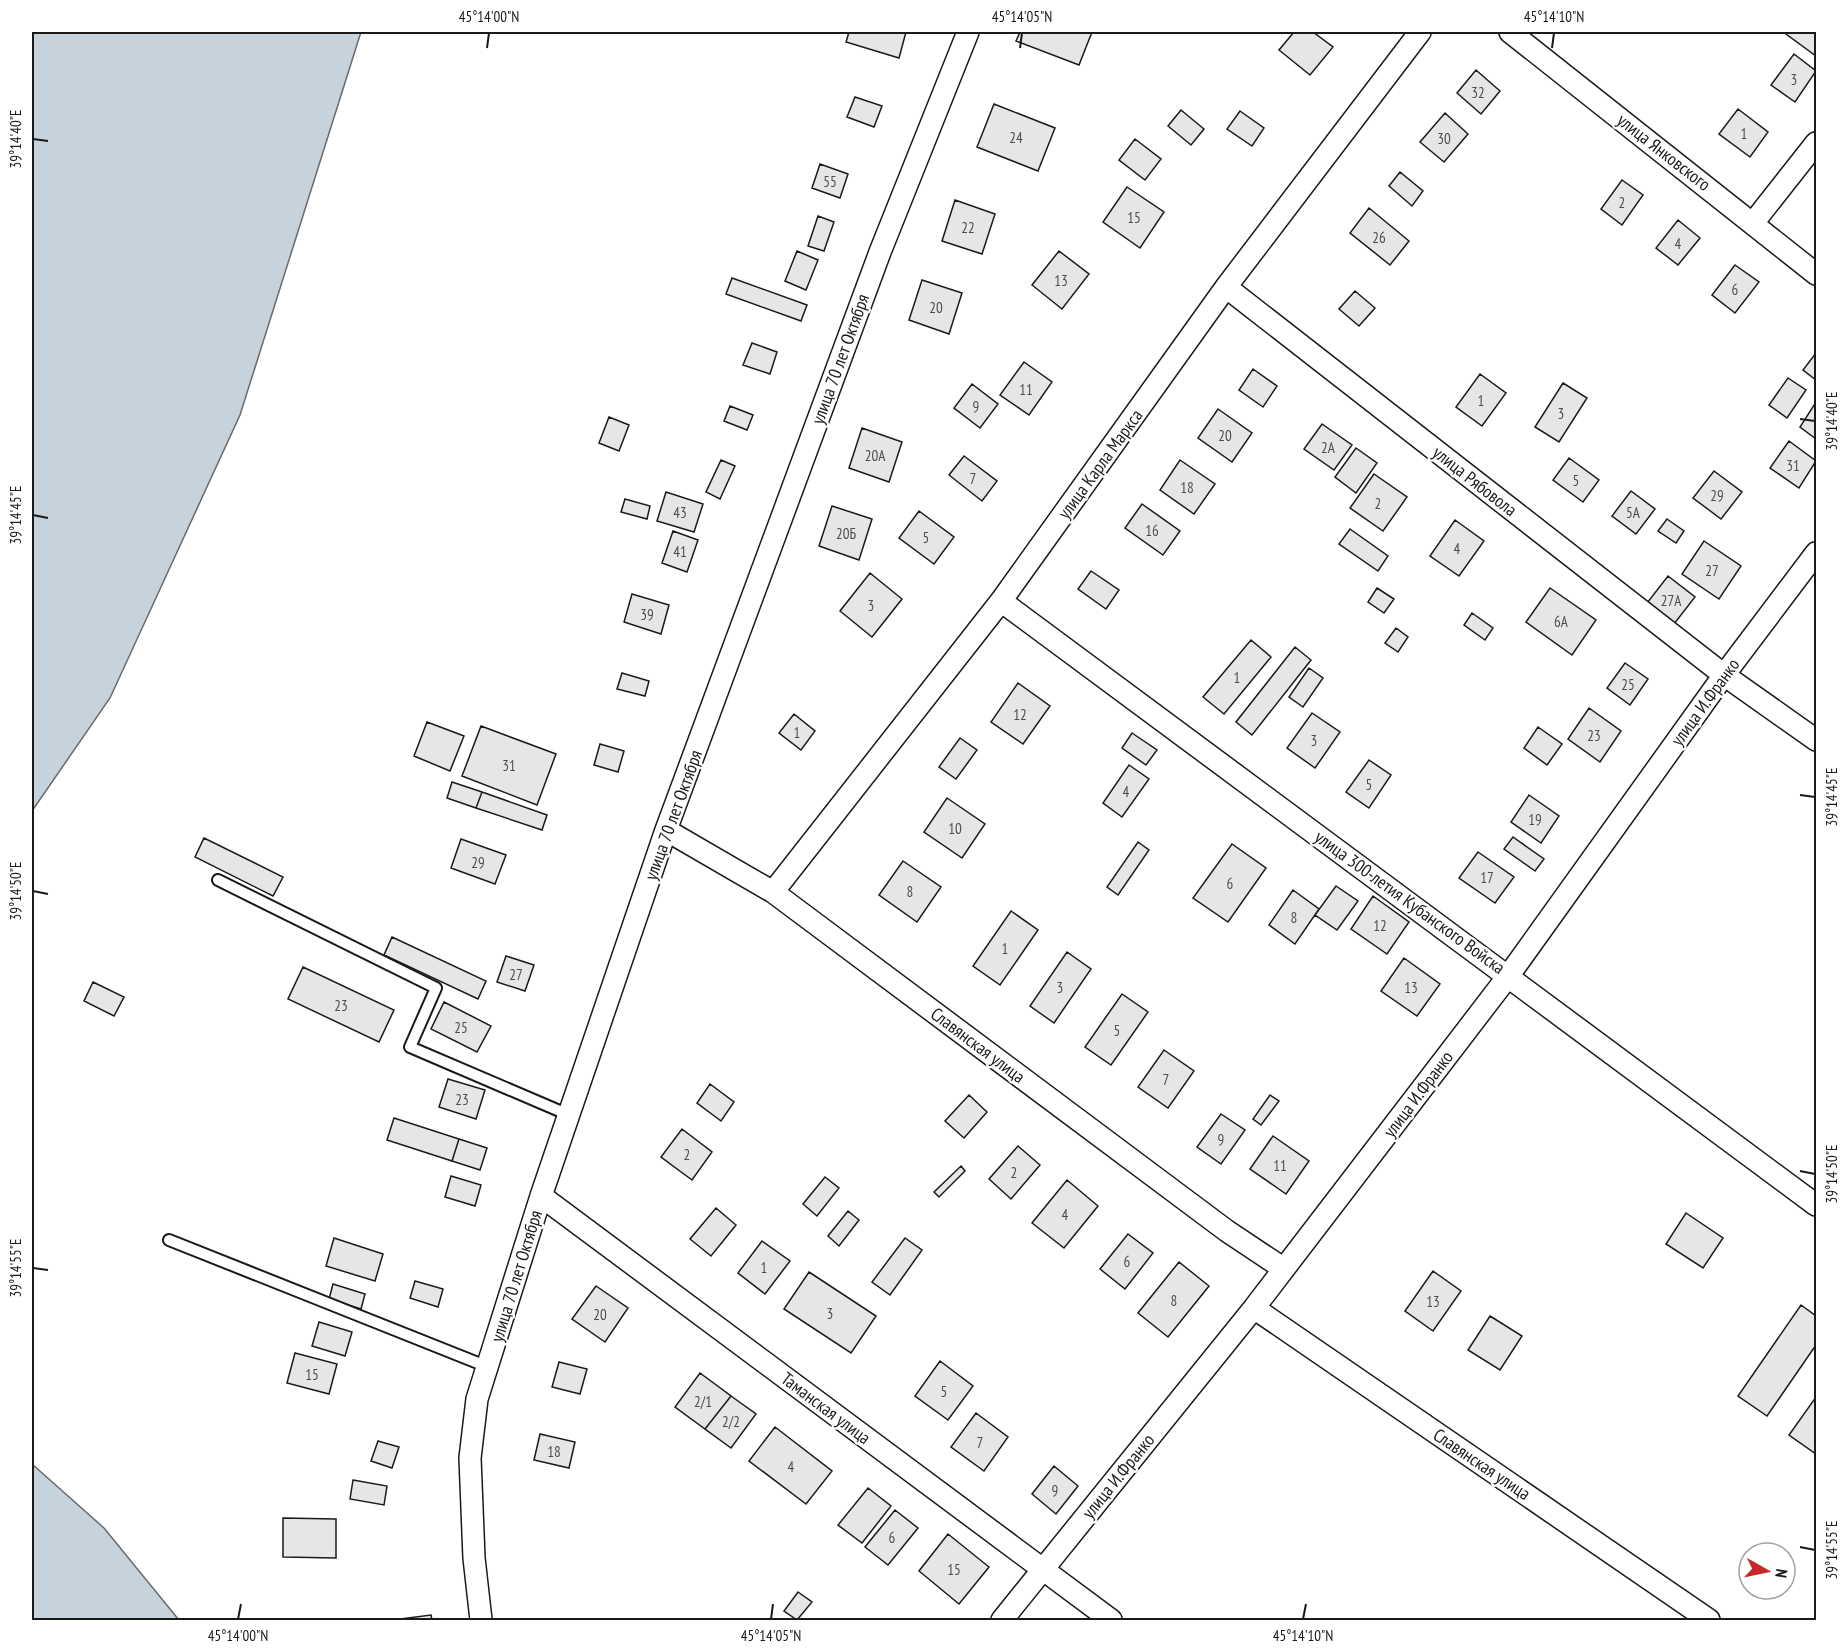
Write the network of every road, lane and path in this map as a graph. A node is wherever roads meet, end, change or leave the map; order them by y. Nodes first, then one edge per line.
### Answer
1 (968, 32) edge
2 (1420, 32) edge
3 (1510, 32) edge
4 (1816, 143) edge
5 (1753, 223) junction
6 (1816, 274) edge
7 (1226, 287) junction
8 (1816, 553) edge
9 (1001, 602) junction
10 (1724, 675) junction
11 (1816, 740) edge
12 (666, 830) junction
13 (218, 880) dead end
14 (773, 892) junction
15 (1509, 975) junction
16 (569, 1115) junction
17 (541, 1196) junction
18 (1816, 1205) edge
19 (169, 1240) dead end
20 (1284, 1269) junction
21 (1254, 1308) junction
22 (488, 1367) junction
23 (1042, 1569) junction
24 (481, 1620) edge
25 (1002, 1620) edge
26 (1111, 1620) edge
27 (1709, 1620) edge

1 - 12 street, улица 70 лет Октября
2 - 7 street, улица Карла Маркса
3 - 5 street, улица Янковского
4 - 5 street
5 - 6 street, улица Янковского
7 - 9 street, улица Карла Маркса
7 - 10 street, улица Рябовола
8 - 10 street, улица И.Франко
9 - 14 street, улица Карла Маркса
9 - 15 street, улица 300-летия Кубанского Войска
10 - 11 street, улица Рябовола
10 - 15 street, улица И.Франко
12 - 14 street, Славянская улица
12 - 16 street, улица 70 лет Октября
13 - 16 lane
14 - 20 street, Славянская улица
15 - 18 street, улица 300-летия Кубанского Войска
15 - 20 street, улица И.Франко
16 - 17 street, улица 70 лет Октября
17 - 22 street, улица 70 лет Октября
17 - 23 street, Таманская улица
19 - 22 lane
20 - 21 street, улица И.Франко
21 - 23 street, улица И.Франко
21 - 27 street, Славянская улица
22 - 24 street, улица 70 лет Октября
23 - 25 street, улица И.Франко
23 - 26 street, Таманская улица

